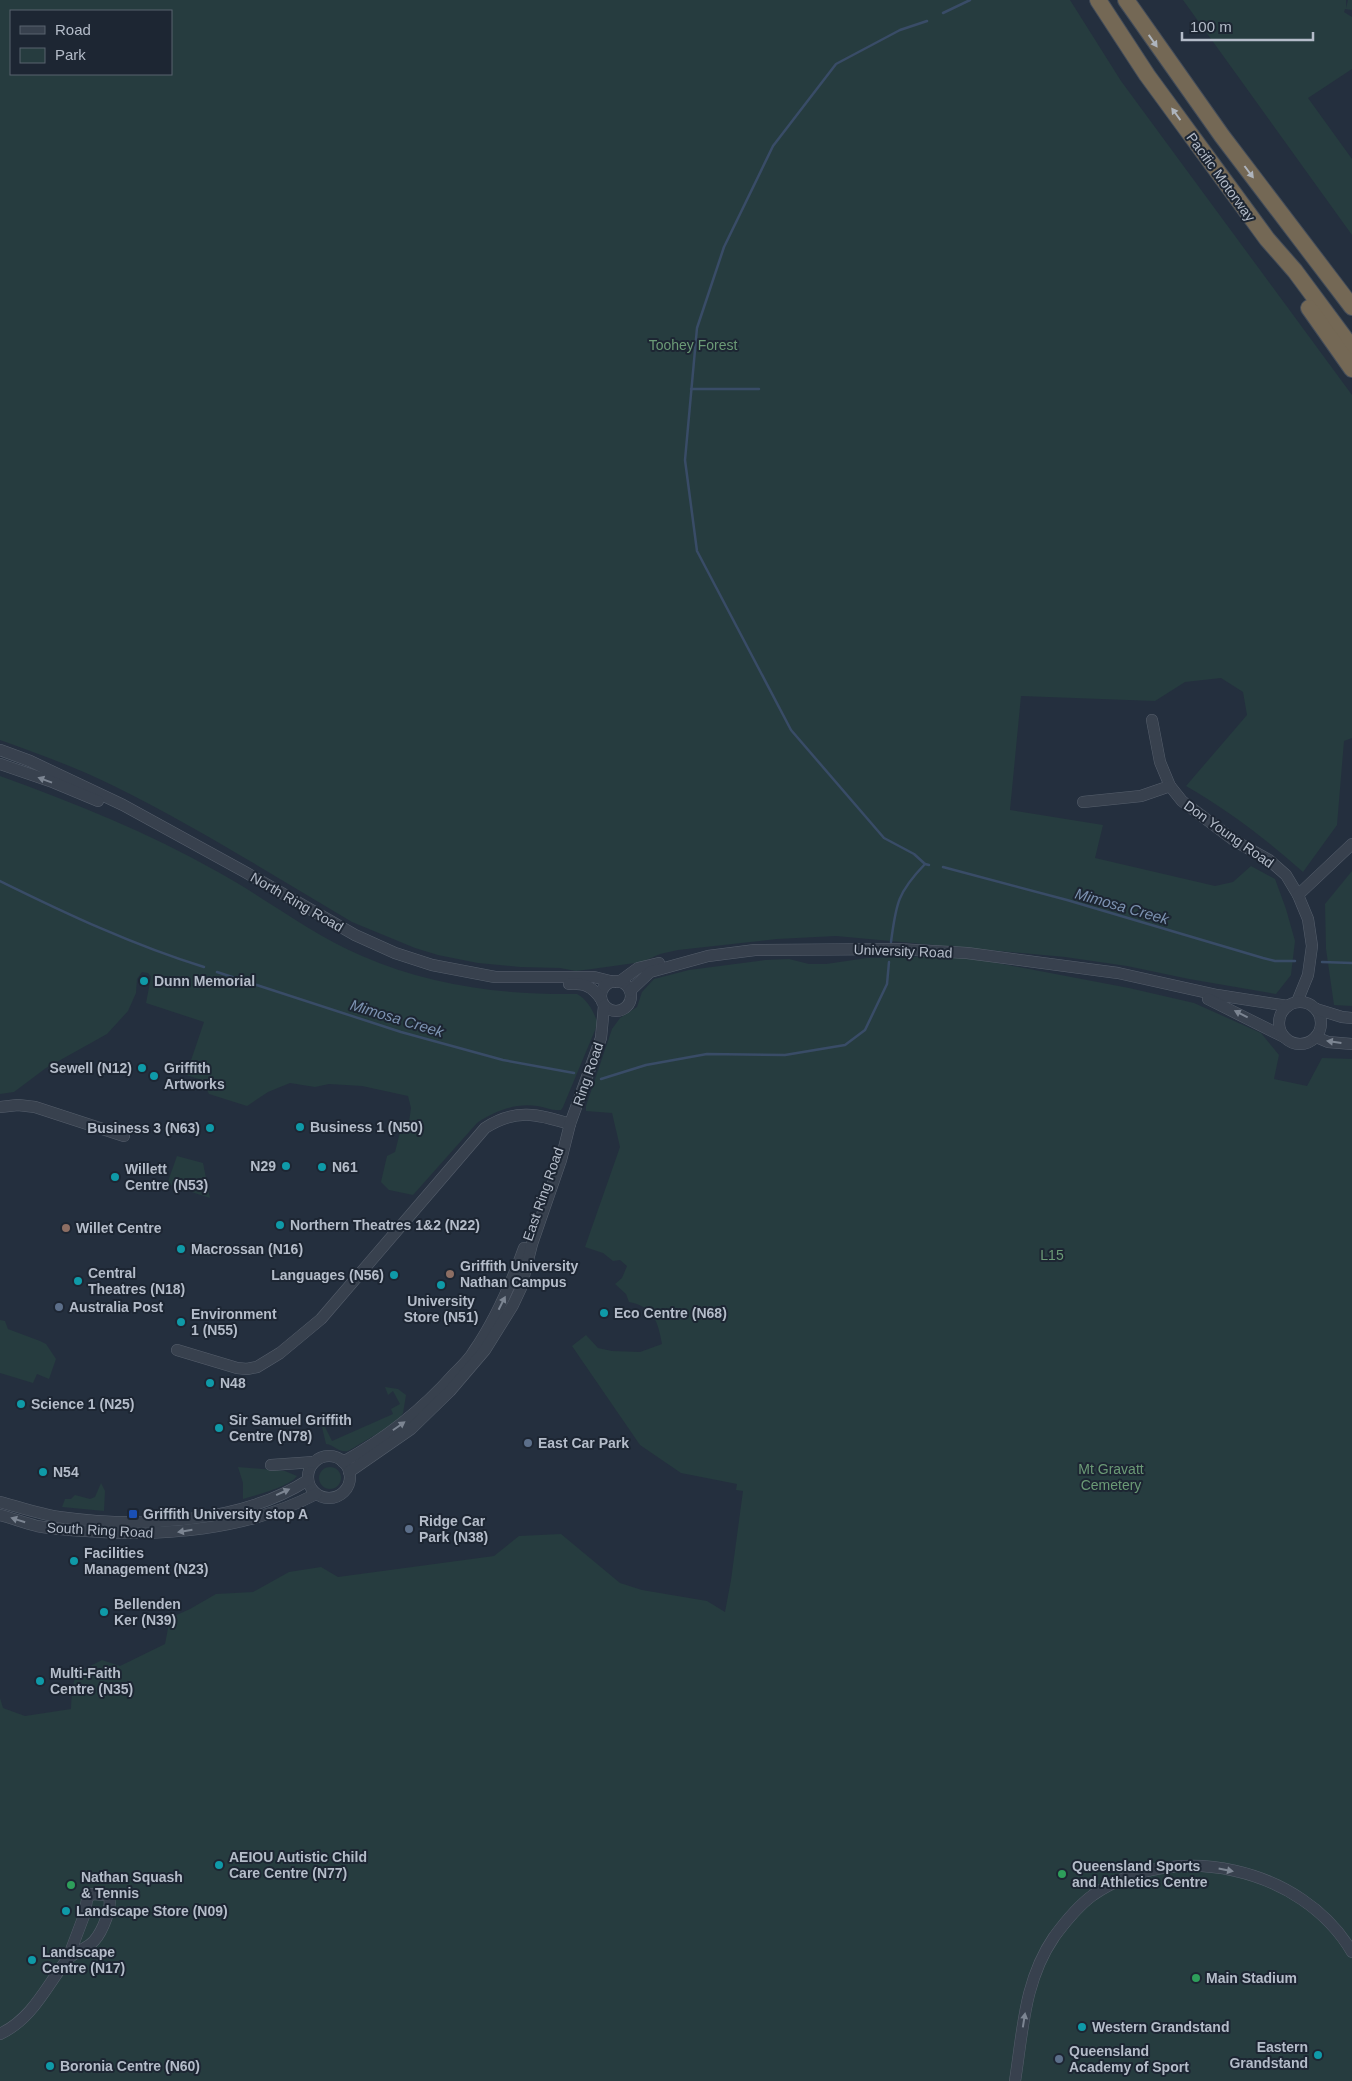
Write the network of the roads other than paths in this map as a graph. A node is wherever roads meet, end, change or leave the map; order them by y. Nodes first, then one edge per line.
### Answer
1 (1098, 0) edge
2 (1126, 0) edge
3 (1267, 239) junction
4 (1352, 308) edge
5 (1352, 348) edge
6 (1352, 369) edge
7 (1152, 720) dead end
8 (0, 750) edge
9 (0, 764) edge
10 (1170, 786) junction
11 (1083, 802) dead end
12 (1352, 844) edge
13 (1298, 895) junction
14 (704, 957) junction
15 (1308, 975) junction
16 (617, 982) junction
17 (1183, 988) junction
18 (630, 991) junction
19 (603, 1002) junction
20 (1293, 1004) junction
21 (1313, 1007) junction
22 (619, 1011) junction
23 (1352, 1018) edge
24 (1284, 1037) junction
25 (1316, 1037) junction
26 (601, 1038) junction
27 (1352, 1044) edge
28 (0, 1107) edge
29 (570, 1124) junction
30 (124, 1136) dead end
31 (567, 1142) joint
32 (177, 1350) dead end
33 (314, 1462) junction
34 (343, 1462) junction
35 (349, 1472) junction
36 (308, 1478) junction
37 (316, 1494) junction
38 (0, 1502) edge
39 (0, 1515) edge
40 (1352, 1952) edge
41 (68, 1958) junction
42 (0, 2034) edge
43 (1014, 2081) edge

3 -> 1 highway, Pacific Motorway
2 -> 4 highway, Pacific Motorway
3 - 5 highway, Pacific Motorway
3 - 6 highway
7 - 10 street, Don Young Road
8 - 16 street, North Ring Road
19 -> 9 street, North Ring Road
10 - 11 street
10 - 13 street, Don Young Road
12 - 13 street
13 - 15 street, Don Young Road
14 - 16 street
14 - 17 street, University Road
14 - 18 street, University Road
15 - 20 street, Don Young Road
15 - 21 street, Don Young Road
16 - 18 street
16 - 19 street
17 - 20 street, University Road
24 -> 17 street, University Road
18 - 22 street
19 - 22 street
19 - 26 street, Ring Road
20 - 21 street
20 - 24 street
21 - 23 street
21 - 25 street
22 - 26 street
24 - 25 street
27 -> 25 street
26 - 29 street, Ring Road
28 - 30 street
29 - 31 street, Ring Road
29 - 32 street
34 -> 29 street, East Ring Road
31 - 35 street, East Ring Road
33 - 34 street
33 - 36 street
33 - 36 street
34 - 35 street
35 - 37 street
36 - 37 street
38 -> 36 street, South Ring Road
37 -> 39 street, South Ring Road
43 -> 40 street
41 - 41 street
41 - 42 street

